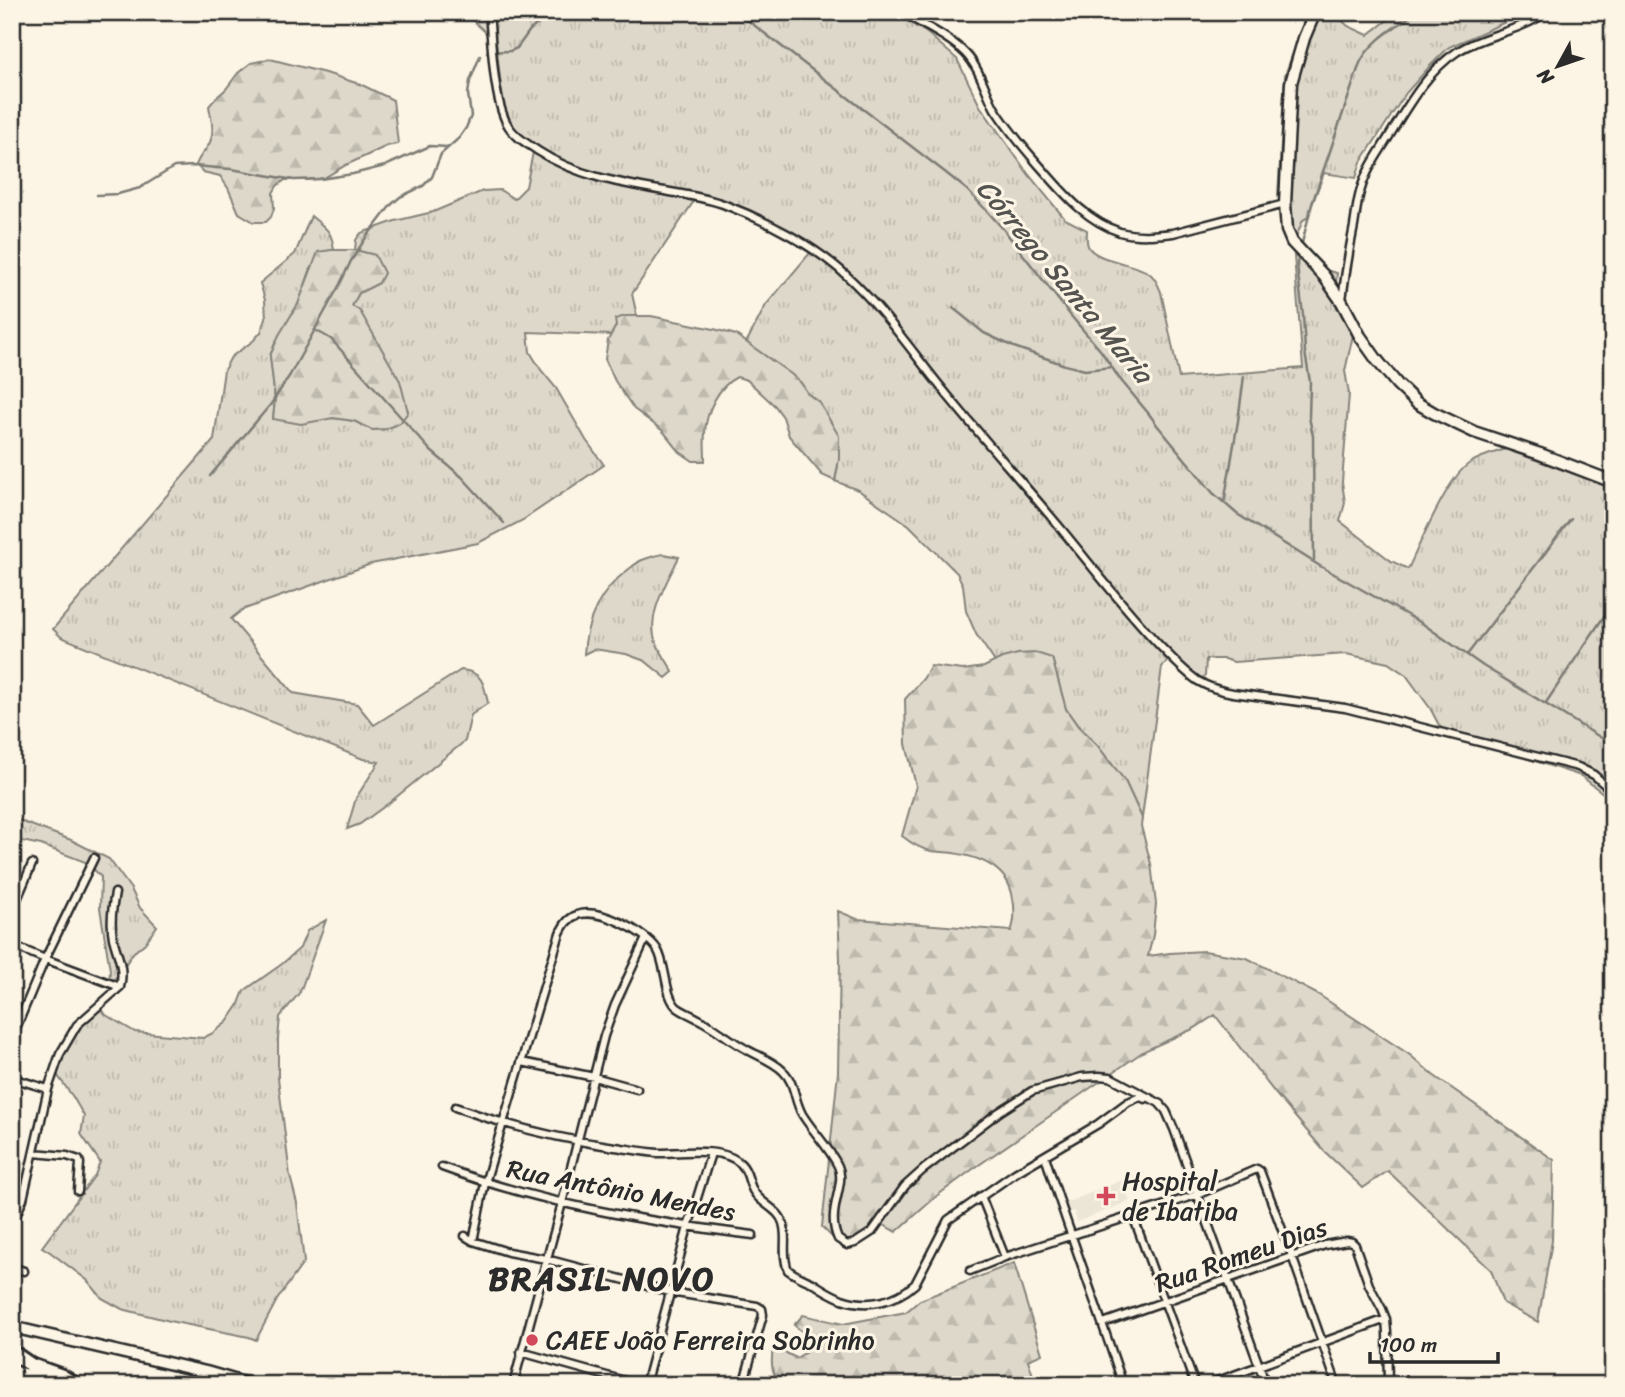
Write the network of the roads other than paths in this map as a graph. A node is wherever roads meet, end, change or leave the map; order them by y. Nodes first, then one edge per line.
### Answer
1 (489, 12) edge
2 (902, 12) edge
3 (1315, 12) edge
4 (1546, 12) edge
5 (1285, 204) junction
6 (1342, 302) junction
7 (1613, 482) edge
8 (1613, 792) edge
9 (94, 858) dead end
10 (32, 864) dead end
11 (115, 893) dead end
12 (12, 911) edge
13 (646, 938) junction
14 (12, 945) edge
15 (46, 959) junction
16 (120, 987) junction
17 (12, 1038) edge
18 (522, 1062) junction
19 (594, 1077) junction
20 (12, 1078) edge
21 (48, 1089) junction
22 (637, 1089) dead end
23 (1161, 1104) junction
24 (454, 1107) dead end
25 (502, 1124) junction
26 (577, 1142) junction
27 (34, 1153) junction
28 (711, 1153) junction
29 (1045, 1156) junction
30 (442, 1167) dead end
31 (485, 1183) junction
32 (78, 1191) dead end
33 (1199, 1194) junction
34 (981, 1196) junction
35 (562, 1203) junction
36 (1133, 1216) junction
37 (12, 1225) edge
38 (688, 1227) junction
39 (753, 1235) dead end
40 (465, 1236) dead end
41 (1071, 1237) junction
42 (473, 1241) junction
43 (1292, 1256) junction
44 (1005, 1257) junction
45 (546, 1259) junction
46 (12, 1267) edge
47 (24, 1271) dead end
48 (970, 1271) dead end
49 (1228, 1279) junction
50 (670, 1292) junction
51 (1165, 1301) junction
52 (1386, 1319) junction
53 (1103, 1323) junction
54 (12, 1327) edge
55 (1322, 1342) junction
56 (12, 1352) edge
57 (521, 1352) junction
58 (1259, 1365) junction
59 (12, 1371) edge
60 (62, 1385) edge
61 (76, 1385) edge
62 (251, 1385) edge
63 (513, 1385) edge
64 (639, 1385) edge
65 (645, 1385) edge
66 (743, 1385) edge
67 (1122, 1385) edge
68 (1195, 1385) edge
69 (1207, 1385) edge
70 (1266, 1385) edge
71 (1337, 1385) edge
72 (1388, 1385) edge

1 - 8 street
2 - 5 street
3 - 5 street
4 - 6 street
5 - 6 street
6 - 7 street
9 - 15 street
10 - 12 street
11 - 16 street
13 - 18 street
13 - 19 street
13 - 23 street
14 - 15 street
15 - 16 street
15 - 17 street
16 - 21 street
18 - 19 street
18 - 25 street
19 - 22 street
19 - 26 street
20 - 21 street
21 - 27 street
23 - 29 street
23 - 33 street
24 - 25 street
25 - 26 street
25 - 31 street
26 - 28 street
26 - 35 street
27 - 32 street
27 - 37 street
28 - 34 street
28 - 38 street
29 - 34 street
29 - 41 street
30 - 31 street, Rua Antônio Mendes
31 - 35 street, Rua Antônio Mendes
31 - 42 street
33 - 36 street
33 - 43 street
33 - 49 street
34 - 44 street
35 - 38 street, Rua Antônio Mendes
35 - 45 street
36 - 41 street
36 - 51 street
38 - 39 street, Rua Antônio Mendes
38 - 50 street
40 - 42 street
41 - 44 street
41 - 53 street
42 - 45 street
43 - 49 street, Rua Romeu Dias
43 - 52 street, Rua Romeu Dias
43 - 55 street
44 - 48 street
45 - 50 street
45 - 57 street
46 - 47 street
49 - 51 street, Rua Romeu Dias
49 - 58 street
50 - 65 street
50 - 66 street
51 - 53 street, Rua Romeu Dias
51 - 68 street
52 - 55 street
52 - 72 street
53 - 67 street
54 - 62 street
55 - 58 street
55 - 71 street
56 - 61 highway
57 - 63 street
57 - 64 street
58 - 69 street
58 - 70 street
59 - 60 highway

